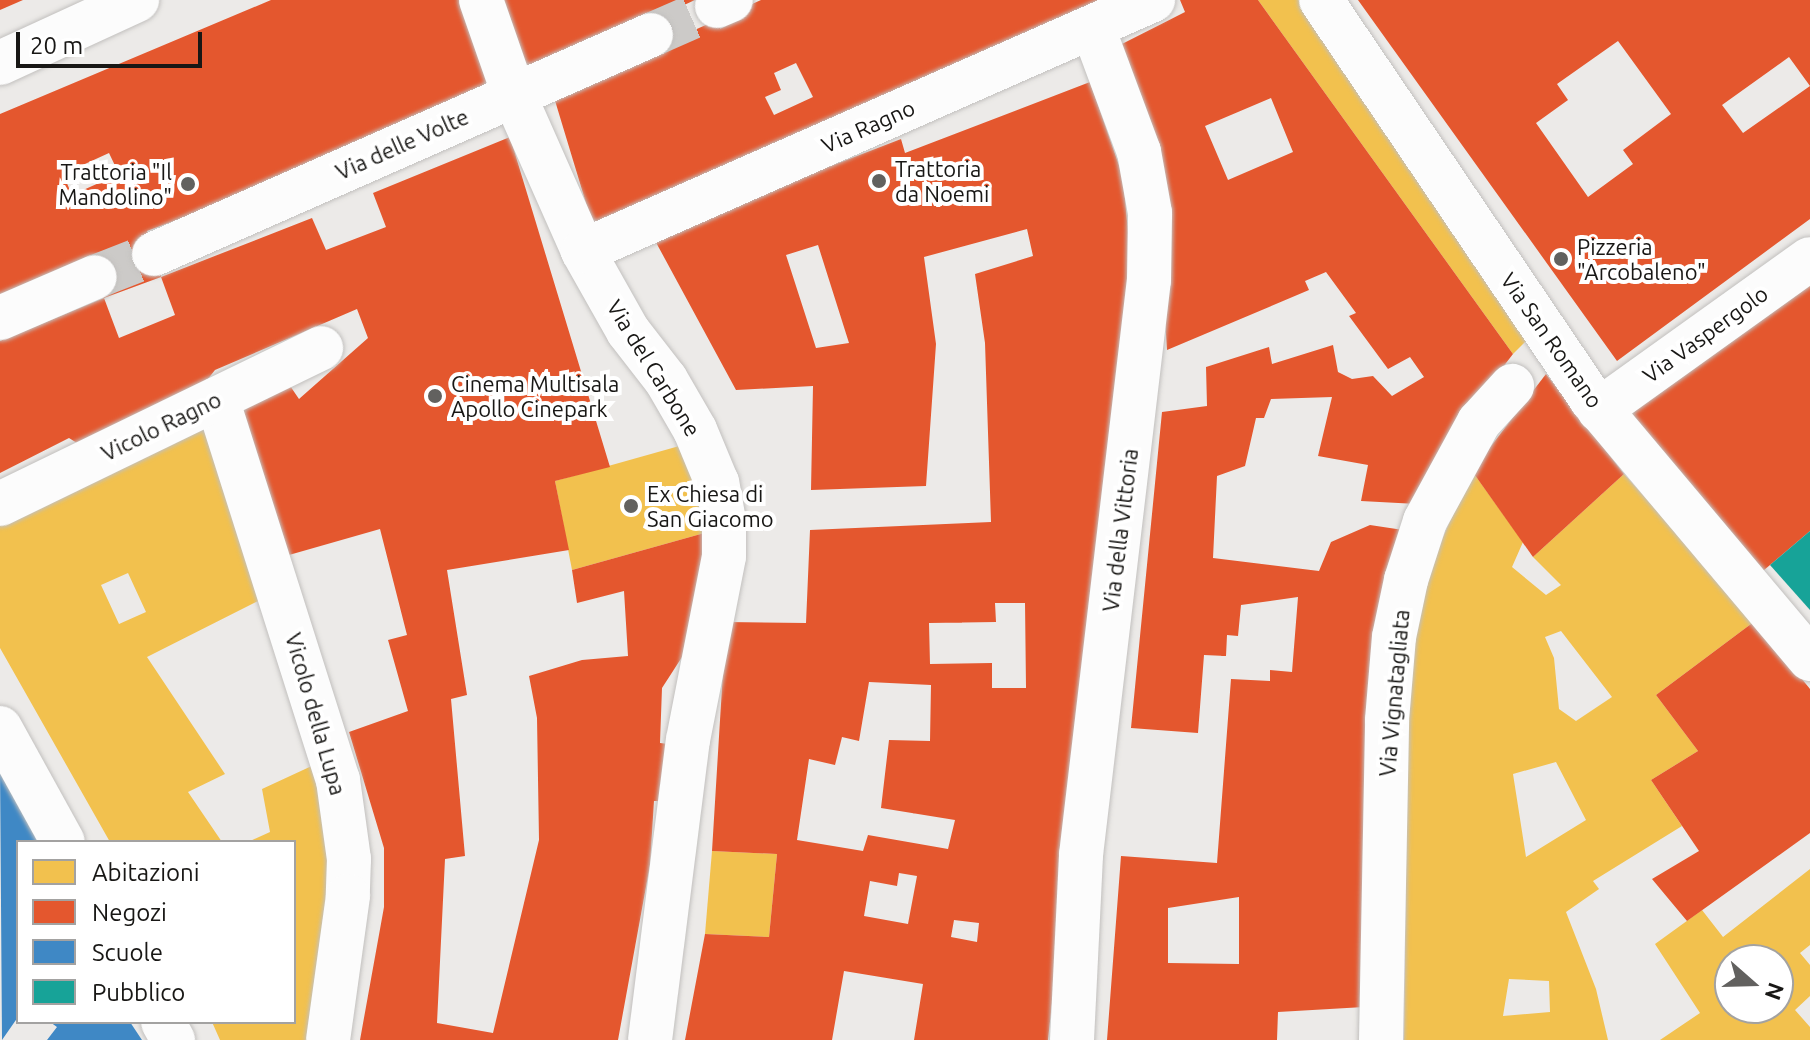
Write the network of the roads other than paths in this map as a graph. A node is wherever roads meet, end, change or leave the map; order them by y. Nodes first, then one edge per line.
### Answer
1 (137, 0) edge
2 (481, 0) edge
3 (1153, 0) edge
4 (1321, 0) edge
5 (1093, 28) junction
6 (651, 35) tunnel mouth
7 (0, 63) edge
8 (514, 95) junction
9 (583, 251) junction
10 (154, 254) tunnel mouth
11 (1810, 259) edge
12 (95, 277) tunnel mouth
13 (0, 318) edge
14 (321, 348) dead end
15 (1557, 350) junction
16 (217, 399) junction
17 (1599, 410) junction
18 (0, 504) edge
19 (1810, 659) edge
20 (0, 728) edge
21 (62, 840) edge
22 (328, 1040) edge
23 (650, 1040) edge
24 (1072, 1040) edge
25 (1381, 1040) edge

1 - 7 street
2 - 8 street, Via del Carbone
3 - 5 street, Via Ragno
4 - 15 street, Via San Romano
5 - 9 street, Via Ragno
5 - 24 street, Via della Vittoria
6 - 8 street, Via delle Volte
8 - 9 street, Via del Carbone
8 - 10 street, Via delle Volte
9 - 23 street, Via del Carbone
11 - 17 street, Via Vaspergolo
12 - 13 street
14 - 16 street, Vicolo Ragno
15 - 17 street, Via San Romano
15 - 25 street, Via Vignatagliata
16 - 18 street, Vicolo Ragno
16 - 22 street, Vicolo della Lupa
17 - 19 street, Via San Romano
20 - 21 street

